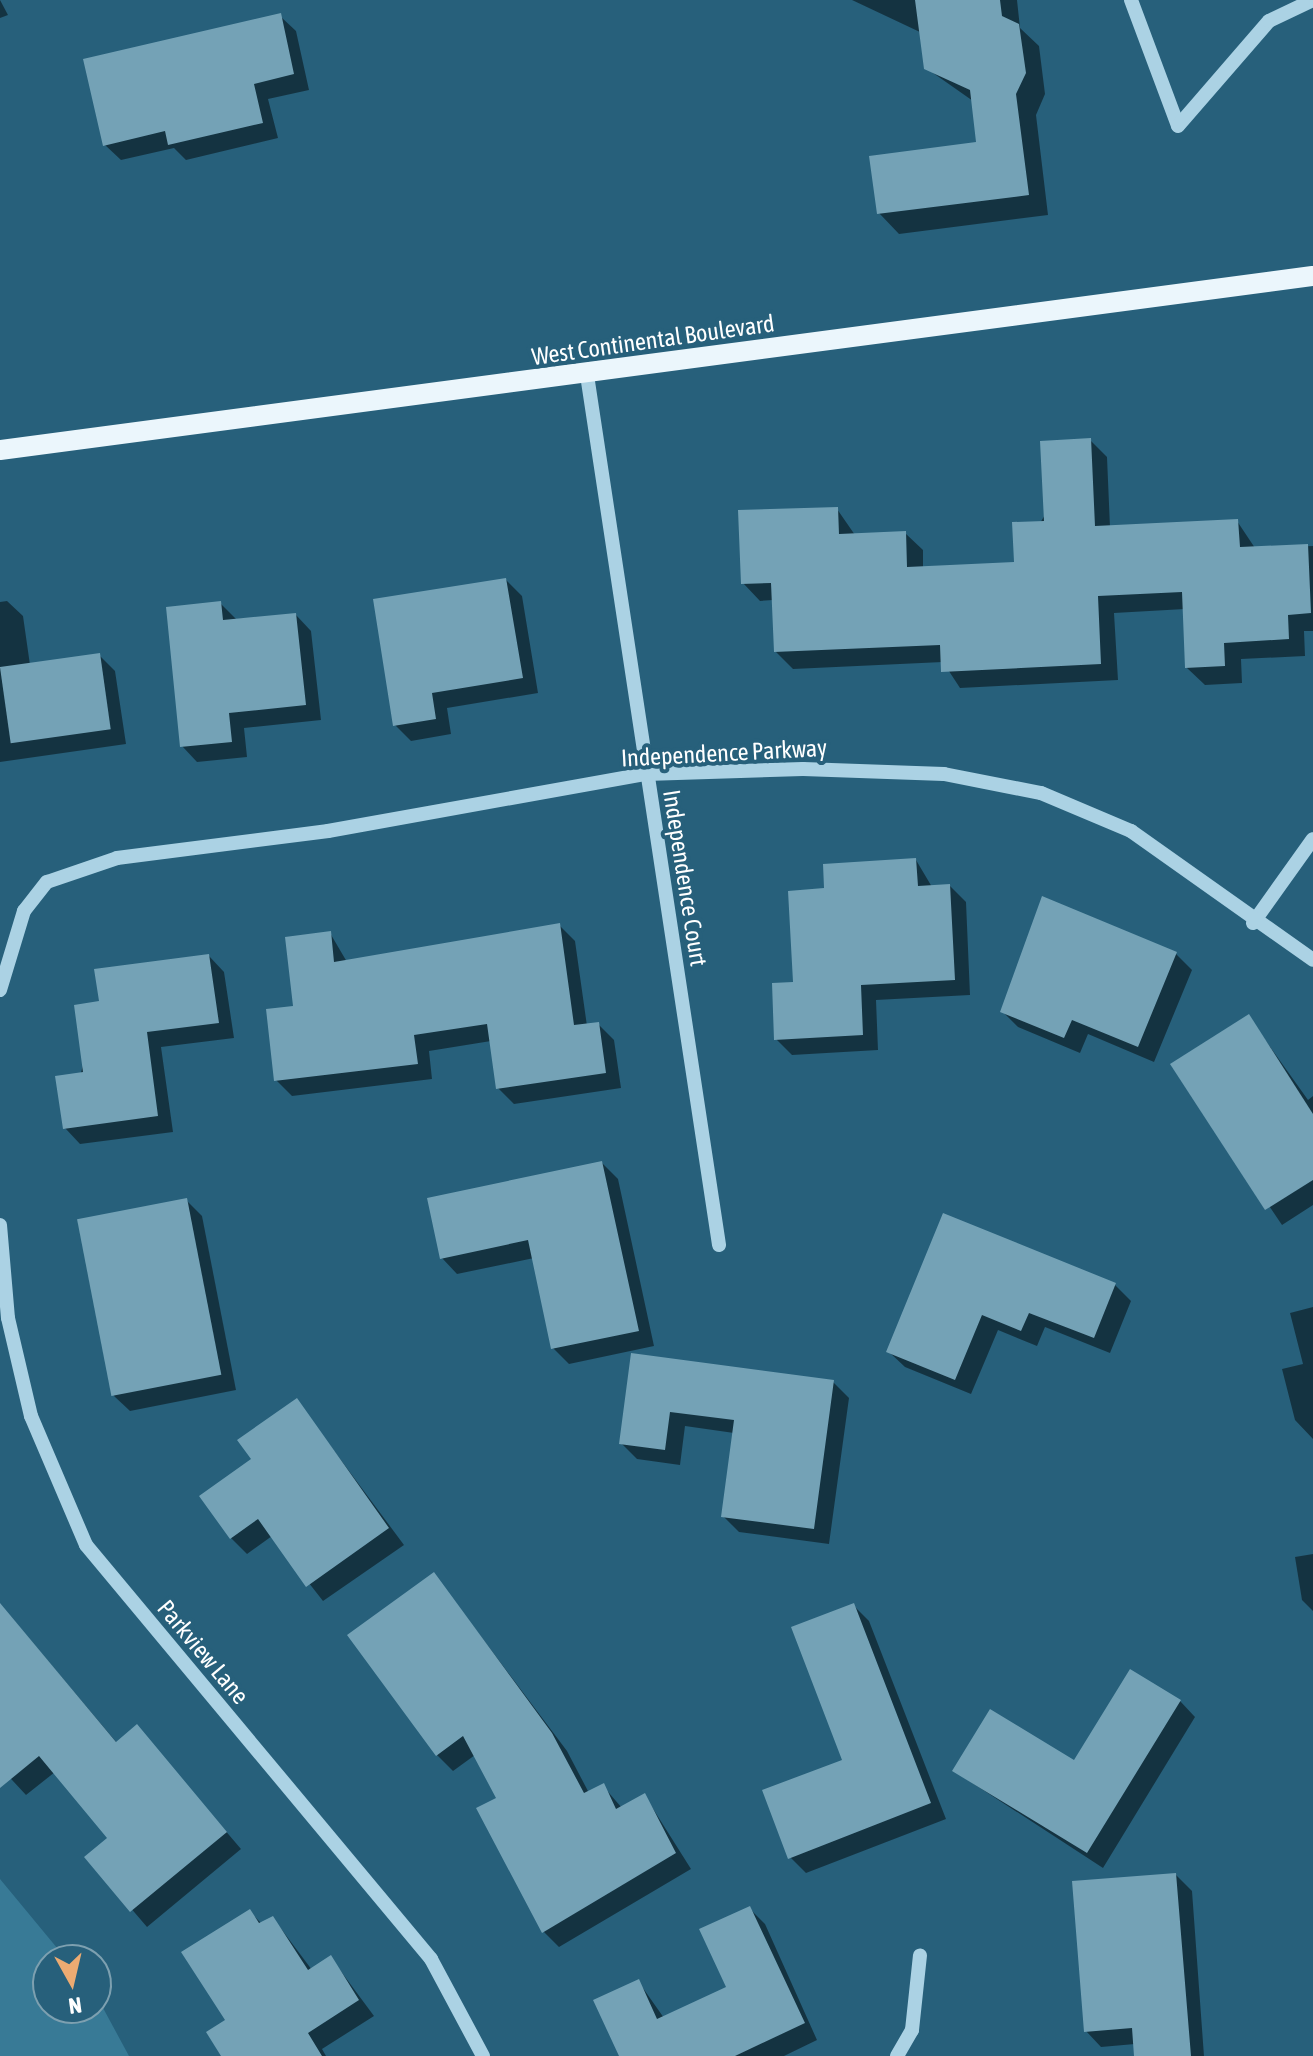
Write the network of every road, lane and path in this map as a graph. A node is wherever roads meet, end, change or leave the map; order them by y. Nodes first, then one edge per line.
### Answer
1 (1131, 0) edge
2 (1313, 0) edge
3 (1313, 276) edge
4 (587, 375) junction
5 (0, 450) edge
6 (646, 774) junction
7 (1313, 839) edge
8 (1253, 923) junction
9 (1313, 960) edge
10 (0, 990) edge
11 (0, 1225) edge
12 (719, 1245) dead end
13 (920, 1955) dead end
14 (483, 2056) edge
15 (897, 2056) edge

1 - 2 street
3 - 4 main road, West Continental Boulevard
4 - 5 main road, West Continental Boulevard
4 - 6 street, Independence Court
6 - 8 street, Independence Parkway
6 - 10 street, Independence Parkway
6 - 12 street, Independence Court
7 - 8 street
8 - 9 street, Independence Parkway
11 - 14 street, Parkview Lane
13 - 15 street

